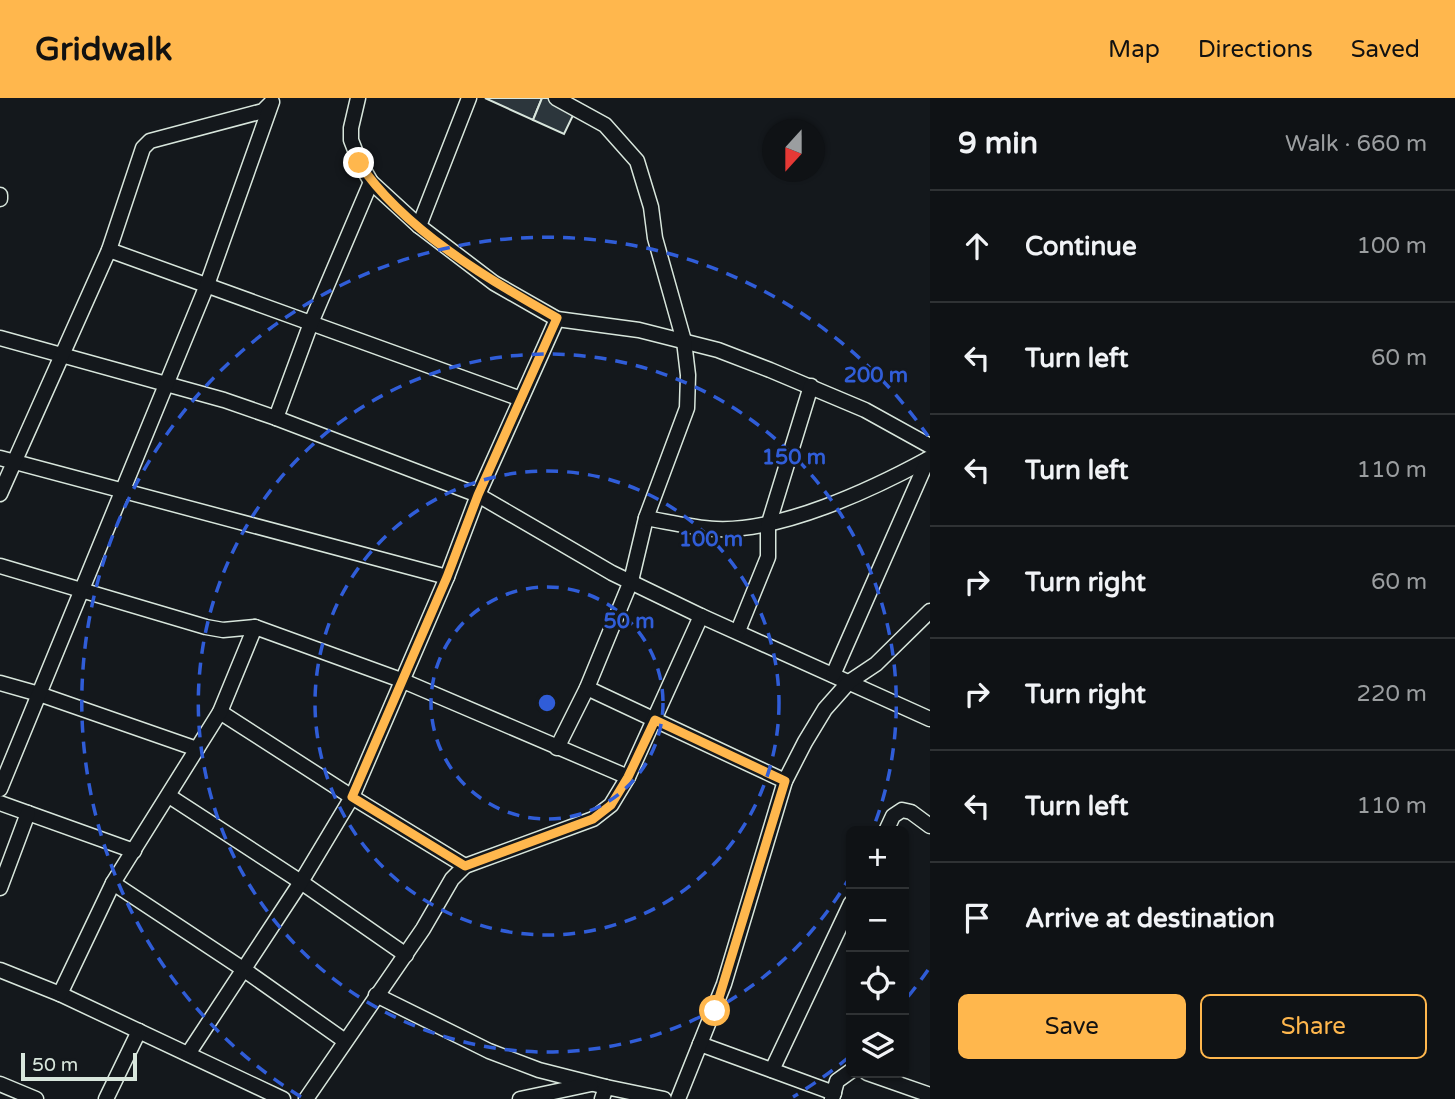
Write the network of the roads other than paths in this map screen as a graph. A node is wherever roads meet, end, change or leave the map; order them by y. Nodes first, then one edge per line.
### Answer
1 (358, 98) edge
2 (469, 98) edge
3 (556, 98) edge
4 (273, 100) edge
5 (372, 181) junction
6 (419, 226) junction
7 (109, 250) junction
8 (207, 285) junction
9 (557, 318) junction
10 (311, 323) junction
11 (0, 338) edge
12 (684, 341) junction
13 (62, 355) junction
14 (167, 384) junction
15 (811, 387) junction
16 (521, 399) junction
17 (276, 418) junction
18 (929, 453) edge
19 (7, 461) edge
20 (123, 492) junction
21 (0, 494) edge
22 (478, 495) junction
23 (646, 518) junction
24 (768, 526) junction
25 (0, 566) edge
26 (447, 577) junction
27 (631, 581) junction
28 (82, 590) junction
29 (930, 611) edge
30 (701, 616) junction
31 (255, 627) junction
32 (738, 631) junction
33 (833, 675) junction
34 (401, 680) junction
35 (849, 682) junction
36 (0, 683) edge
37 (587, 688) junction
38 (38, 694) junction
39 (220, 712) junction
40 (930, 719) edge
41 (655, 720) junction
42 (557, 748) junction
43 (197, 749) junction
44 (628, 777) junction
45 (785, 781) junction
46 (0, 789) edge
47 (169, 796) junction
48 (352, 797) junction
49 (0, 803) edge
50 (28, 813) junction
51 (888, 826) edge
52 (930, 826) edge
53 (134, 850) junction
54 (465, 866) junction
55 (301, 882) junction
56 (113, 883) junction
57 (0, 888) edge
58 (846, 914) edge
59 (406, 955) junction
60 (243, 969) junction
61 (0, 970) edge
62 (60, 995) junction
63 (376, 995) junction
64 (139, 1031) junction
65 (345, 1041) junction
66 (701, 1044) junction
67 (188, 1054) junction
68 (772, 1070) junction
69 (846, 1075) edge
70 (881, 1078) edge
71 (0, 1084) edge
72 (601, 1090) edge
73 (930, 1095) edge
74 (833, 1096) edge
75 (36, 1099) edge
76 (106, 1099) edge
77 (283, 1099) edge
78 (306, 1099) edge
79 (520, 1099) edge
80 (664, 1099) edge
81 (678, 1099) edge

1 - 5 street
2 - 6 street
3 - 12 street
4 - 7 street
4 - 8 street
5 - 6 street
5 - 10 street
6 - 9 street
7 - 8 street
7 - 13 street
8 - 10 street
8 - 14 street
9 - 12 street
9 - 16 street
10 - 16 street
10 - 17 street
11 - 13 street
12 - 15 street
12 - 23 street
13 - 14 street
13 - 19 street
14 - 17 street
14 - 20 street
15 - 18 street
15 - 24 street
16 - 22 street
17 - 22 street
18 - 24 street
18 - 33 street
19 - 20 street
19 - 21 street
20 - 26 street
20 - 28 street
22 - 26 street
22 - 27 street
23 - 24 street
23 - 27 street
24 - 32 street
25 - 28 street
26 - 34 street
27 - 30 street
27 - 37 street
28 - 31 street
28 - 38 street
29 - 35 street
30 - 32 street
30 - 41 street
31 - 34 street
31 - 39 street
32 - 33 street
33 - 35 street
34 - 42 street
34 - 48 street
35 - 40 street
35 - 45 street
36 - 38 street
37 - 41 street
37 - 42 street
38 - 43 street
38 - 46 street
39 - 43 street
39 - 48 street
41 - 44 street
41 - 45 street
42 - 44 street
43 - 47 street
44 - 54 street
45 - 66 street
47 - 53 street
47 - 55 street
48 - 54 street
48 - 55 street
49 - 50 street
50 - 53 street
50 - 57 street
51 - 52 street
53 - 56 street
54 - 59 street
55 - 59 street
55 - 60 street
56 - 60 street
56 - 62 street
58 - 68 street
59 - 63 street
60 - 65 street
60 - 67 street
61 - 62 street
62 - 64 street
63 - 65 street
63 - 72 street
64 - 67 street
64 - 76 street
65 - 78 street
66 - 68 street
66 - 81 street
67 - 77 street
68 - 74 street
69 - 74 street
70 - 73 street
71 - 75 street
72 - 79 street
72 - 80 street

